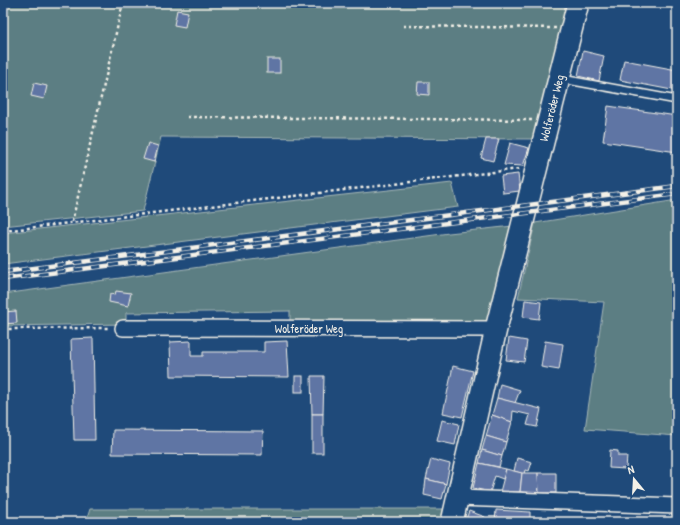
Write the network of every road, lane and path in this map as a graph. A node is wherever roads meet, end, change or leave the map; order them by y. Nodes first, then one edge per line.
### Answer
1 (123, 3) edge
2 (578, 3) edge
3 (402, 26) dead end
4 (572, 28) junction
5 (560, 79) junction
6 (677, 100) edge
7 (187, 118) dead end
8 (549, 120) junction
9 (536, 170) junction
10 (72, 222) junction
11 (3, 230) edge
12 (122, 328) joint
13 (496, 329) junction
14 (3, 332) edge
15 (458, 498) junction
16 (677, 506) edge
17 (452, 522) edge

1 - 10 path
2 - 4 main road, Wolferöder Weg
3 - 4 path
4 - 5 main road, Wolferöder Weg
5 - 6 lane
5 - 8 main road, Wolferöder Weg
7 - 8 path
8 - 9 main road, Wolferöder Weg
9 - 10 path
9 - 13 main road, Wolferöder Weg
10 - 11 path
12 - 13 street, Wolferöder Weg
12 - 14 path
13 - 15 main road, Wolferöder Weg
15 - 16 street
15 - 17 main road, Wolferöder Weg

